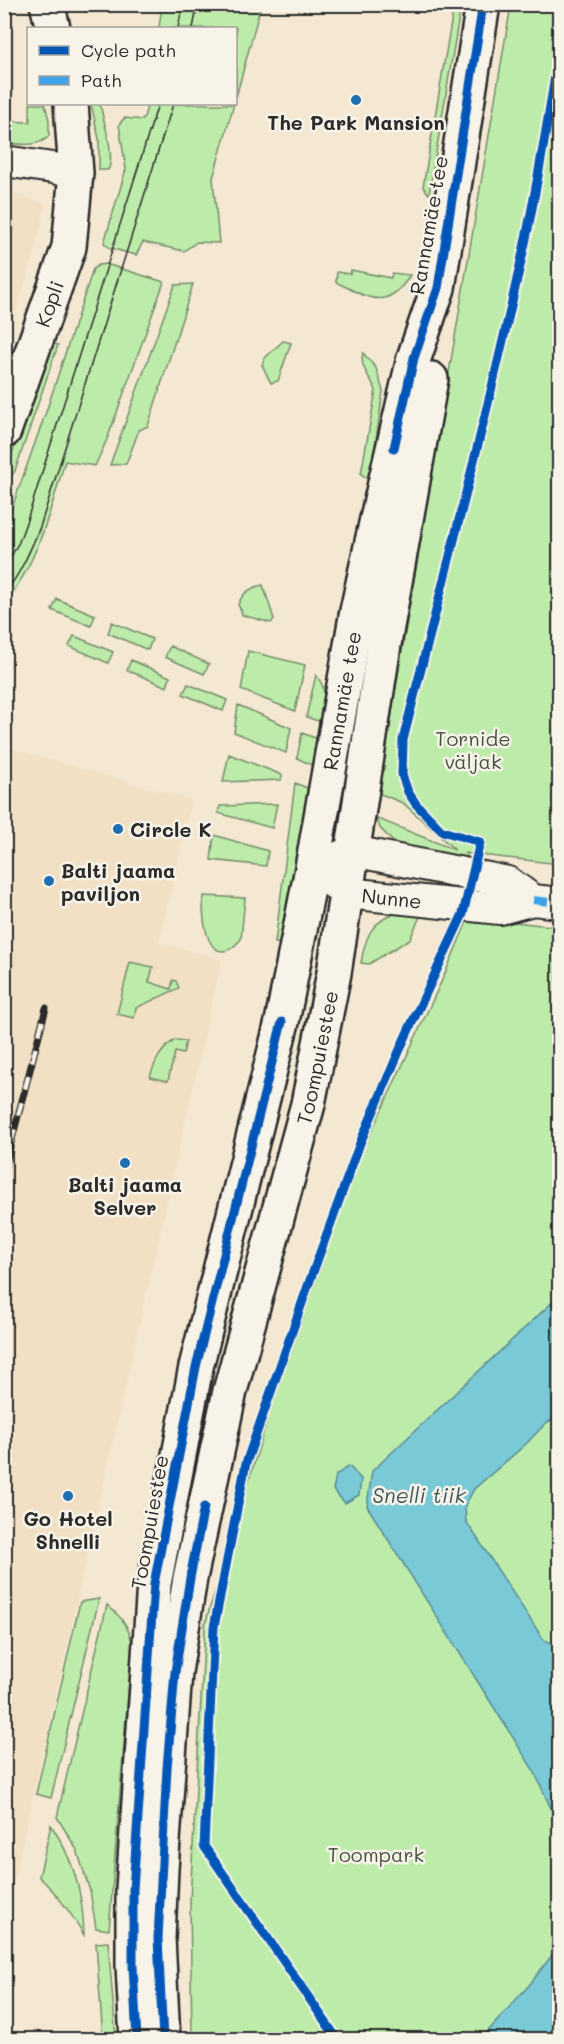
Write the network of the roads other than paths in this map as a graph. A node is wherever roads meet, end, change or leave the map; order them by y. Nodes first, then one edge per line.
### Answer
1 (46, 4) edge
2 (483, 4) edge
3 (500, 4) edge
4 (53, 27) edge
5 (71, 105) edge
6 (4, 162) edge
7 (76, 173) junction
8 (4, 432) edge
9 (353, 851) junction
10 (312, 868) junction
11 (347, 893) junction
12 (546, 901) edge
13 (137, 2040) edge
14 (163, 2040) edge

1 - 4 main road
2 - 10 main road, Rannamäe tee
3 - 9 main road, Rannamäe tee
5 - 7 main road, Kopli
6 - 7 street
7 - 8 main road, Kopli
9 - 10 street
9 - 11 main road, Toompuiestee
9 - 12 street, Nunne
10 - 11 street, Nunne
10 - 13 main road, Toompuiestee
11 - 12 street, Nunne
11 - 14 main road, Toompuiestee

